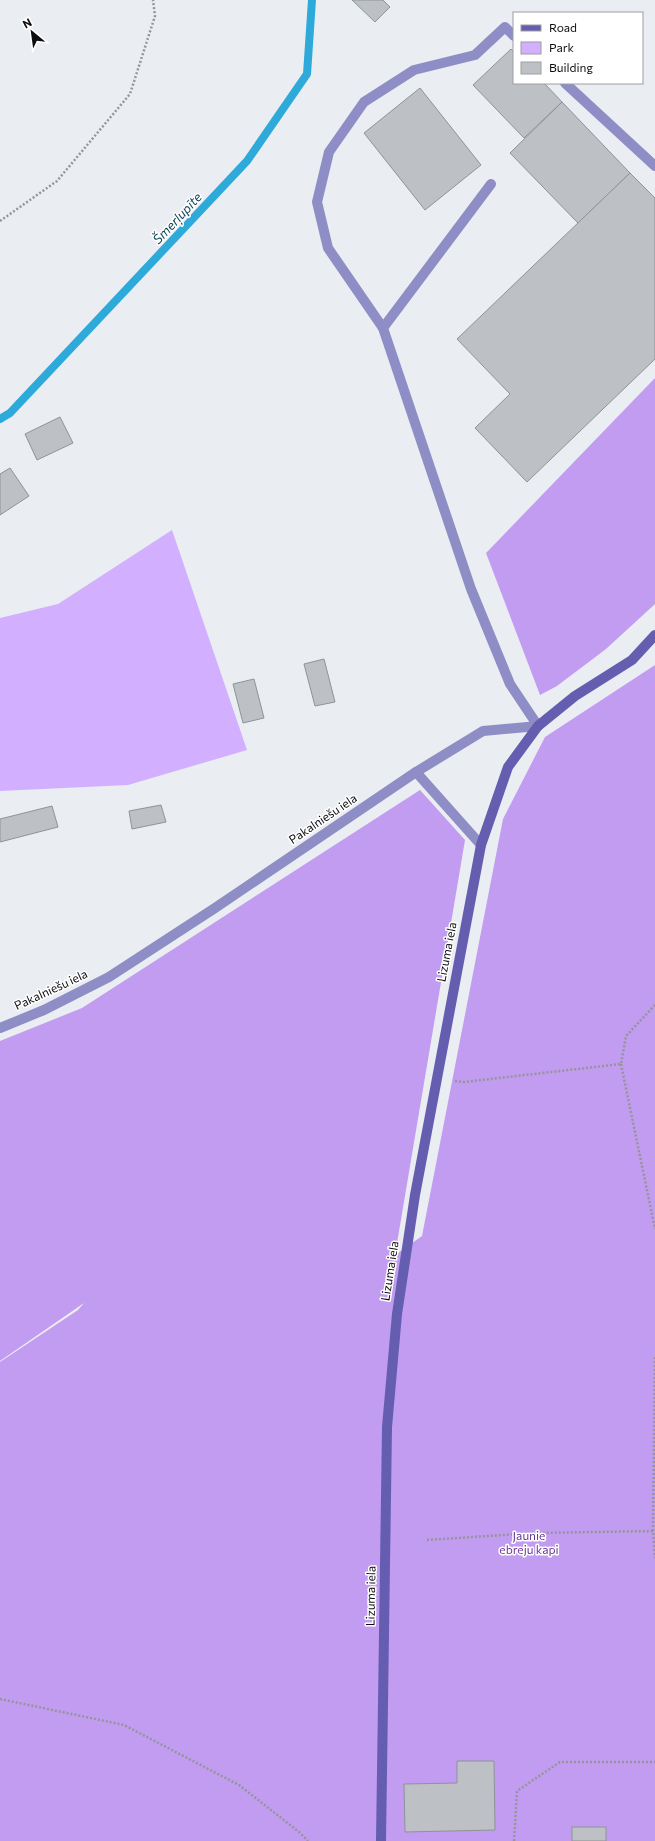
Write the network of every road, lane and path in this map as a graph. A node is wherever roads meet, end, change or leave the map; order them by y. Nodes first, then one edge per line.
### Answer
1 (154, 0) edge
2 (513, 35) edge
3 (566, 84) edge
4 (655, 166) edge
5 (492, 184) dead end
6 (0, 221) edge
7 (383, 328) junction
8 (655, 635) edge
9 (538, 726) junction
10 (416, 772) junction
11 (481, 845) junction
12 (655, 1005) edge
13 (0, 1028) edge
14 (621, 1064) junction
15 (436, 1078) junction
16 (655, 1229) edge
17 (655, 1357) edge
18 (654, 1531) edge
19 (428, 1540) dead end
20 (655, 1558) edge
21 (0, 1699) edge
22 (655, 1762) edge
23 (308, 1841) edge
24 (381, 1841) edge
25 (514, 1841) edge

1 - 6 path
2 - 7 street
3 - 4 street
5 - 7 street
7 - 9 street
8 - 9 street
9 - 10 street, Pakalniešu iela
9 - 11 street, Lizuma iela
10 - 11 street
10 - 13 street, Pakalniešu iela
11 - 15 street, Lizuma iela
12 - 14 path
14 - 15 path
14 - 16 path
15 - 24 street, Lizuma iela
17 - 18 path
18 - 19 path
18 - 20 path
21 - 23 path
22 - 25 path

